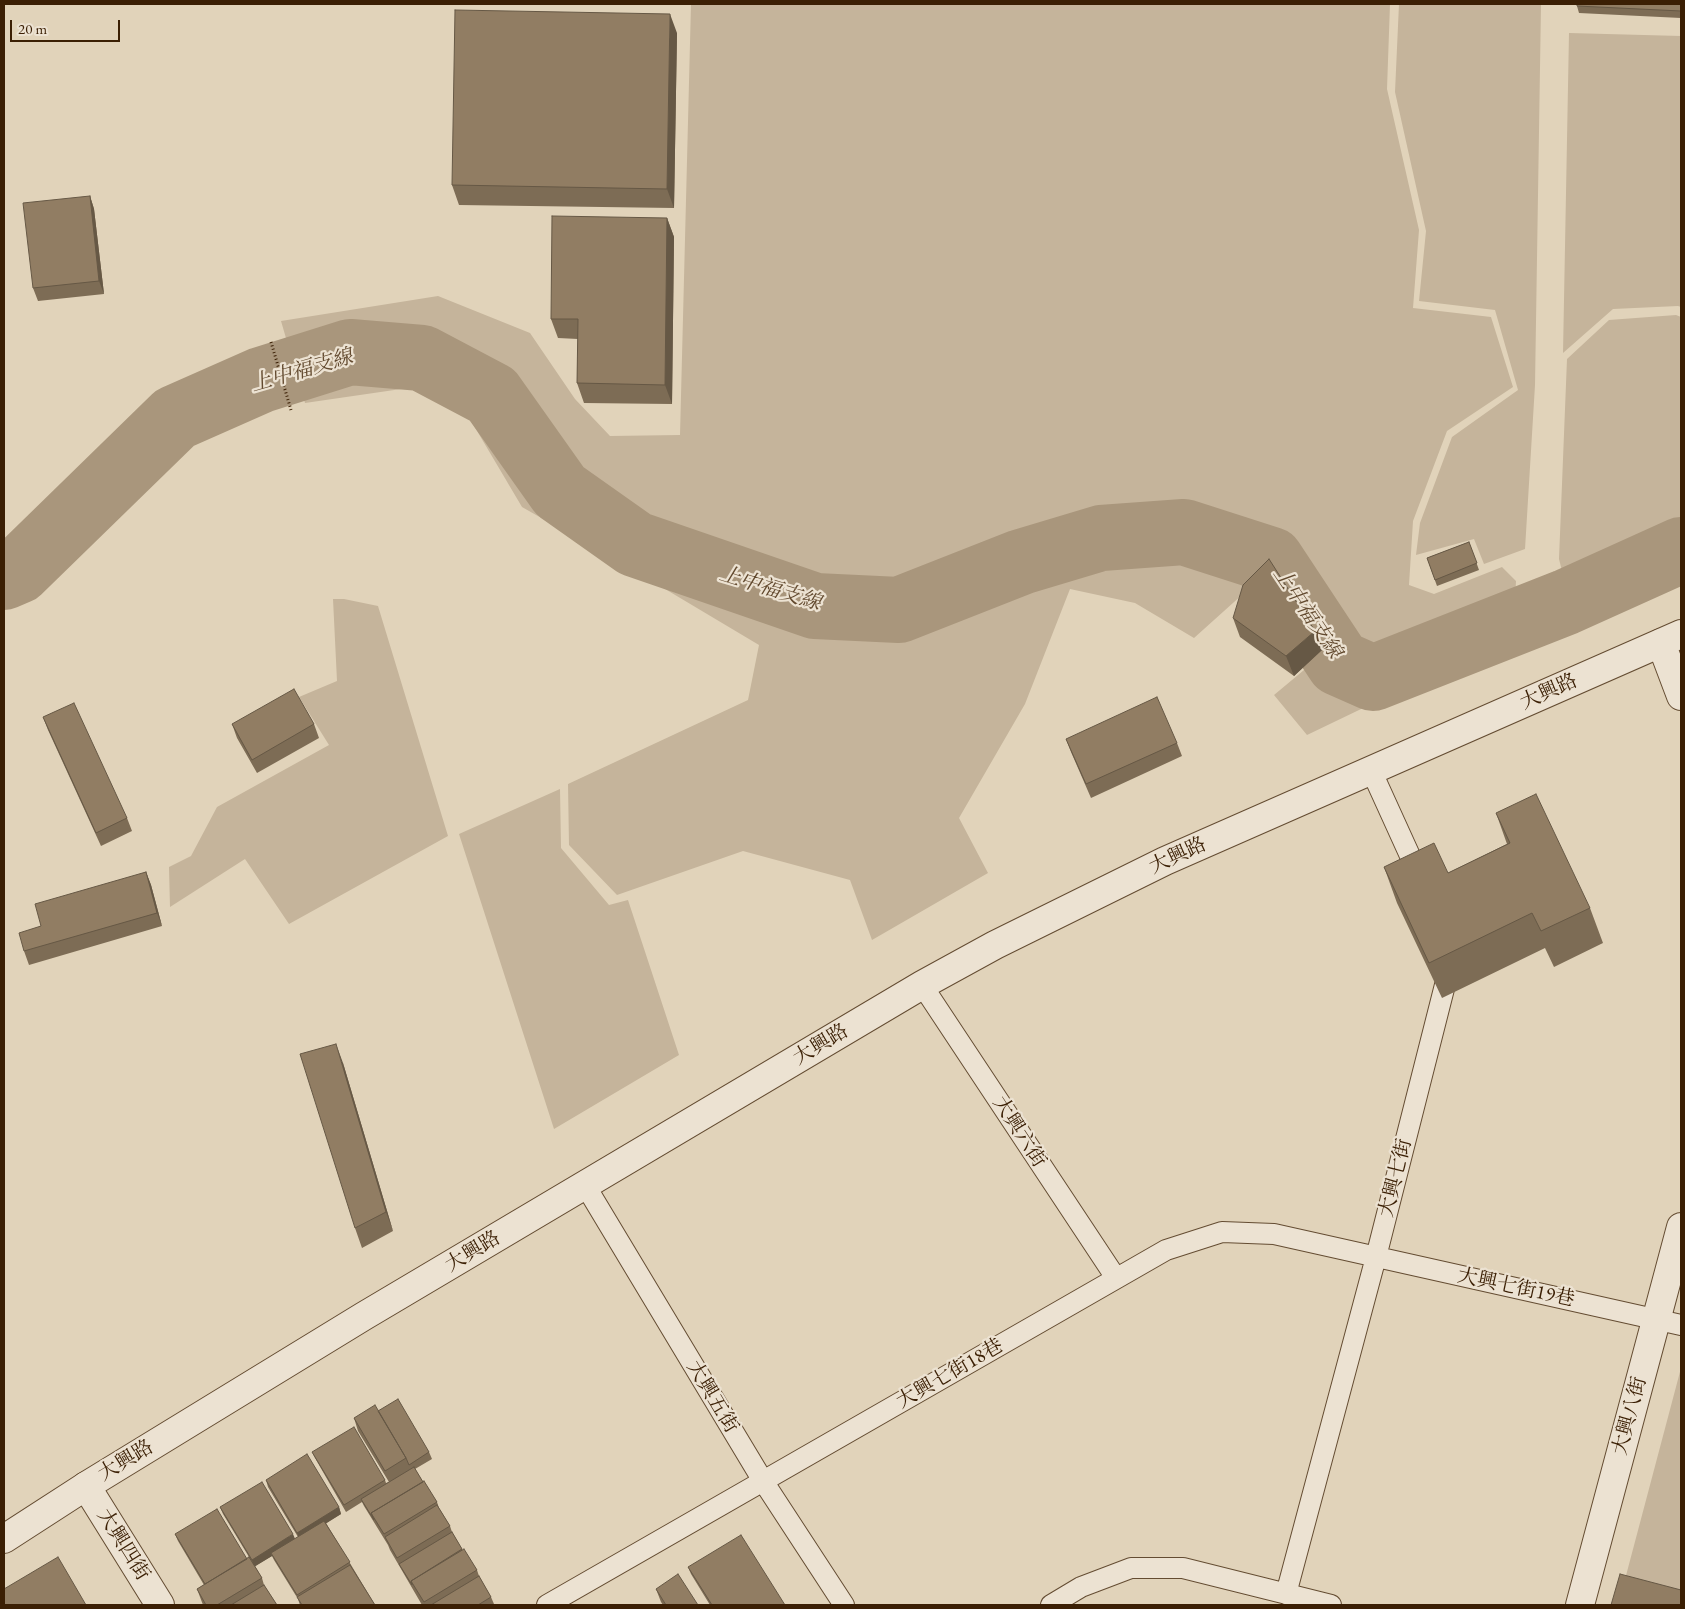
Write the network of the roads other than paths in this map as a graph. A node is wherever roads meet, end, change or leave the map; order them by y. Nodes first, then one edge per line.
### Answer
1 (1671, 638) edge
2 (1681, 696) edge
3 (1371, 770) junction
4 (1430, 901) edge
5 (1446, 952) edge
6 (922, 985) junction
7 (585, 1185) junction
8 (1681, 1228) edge
9 (1376, 1257) junction
10 (1116, 1278) junction
11 (1668, 1322) edge
12 (763, 1481) junction
13 (86, 1486) junction
14 (4, 1539) edge
15 (1286, 1594) junction
16 (160, 1605) edge
17 (547, 1605) edge
18 (844, 1605) edge
19 (1051, 1605) edge
20 (1331, 1605) edge
21 (1580, 1605) edge

1 - 2 street
1 - 3 street, 大興路
3 - 4 lane
3 - 6 street, 大興路
5 - 9 lane, 大興七街
6 - 7 street, 大興路
6 - 10 lane, 大興六街
7 - 12 lane, 大興五街
7 - 13 street, 大興路
8 - 11 street, 大興八街
9 - 10 lane, 大興七街18巷
9 - 11 lane, 大興七街19巷
9 - 15 lane, 大興七街
10 - 12 lane, 大興七街18巷
11 - 21 street, 大興八街
12 - 17 lane, 大興七街18巷
12 - 18 lane, 大興五街
13 - 14 street, 大興路
13 - 16 street, 大興四街
15 - 19 lane
15 - 20 lane

